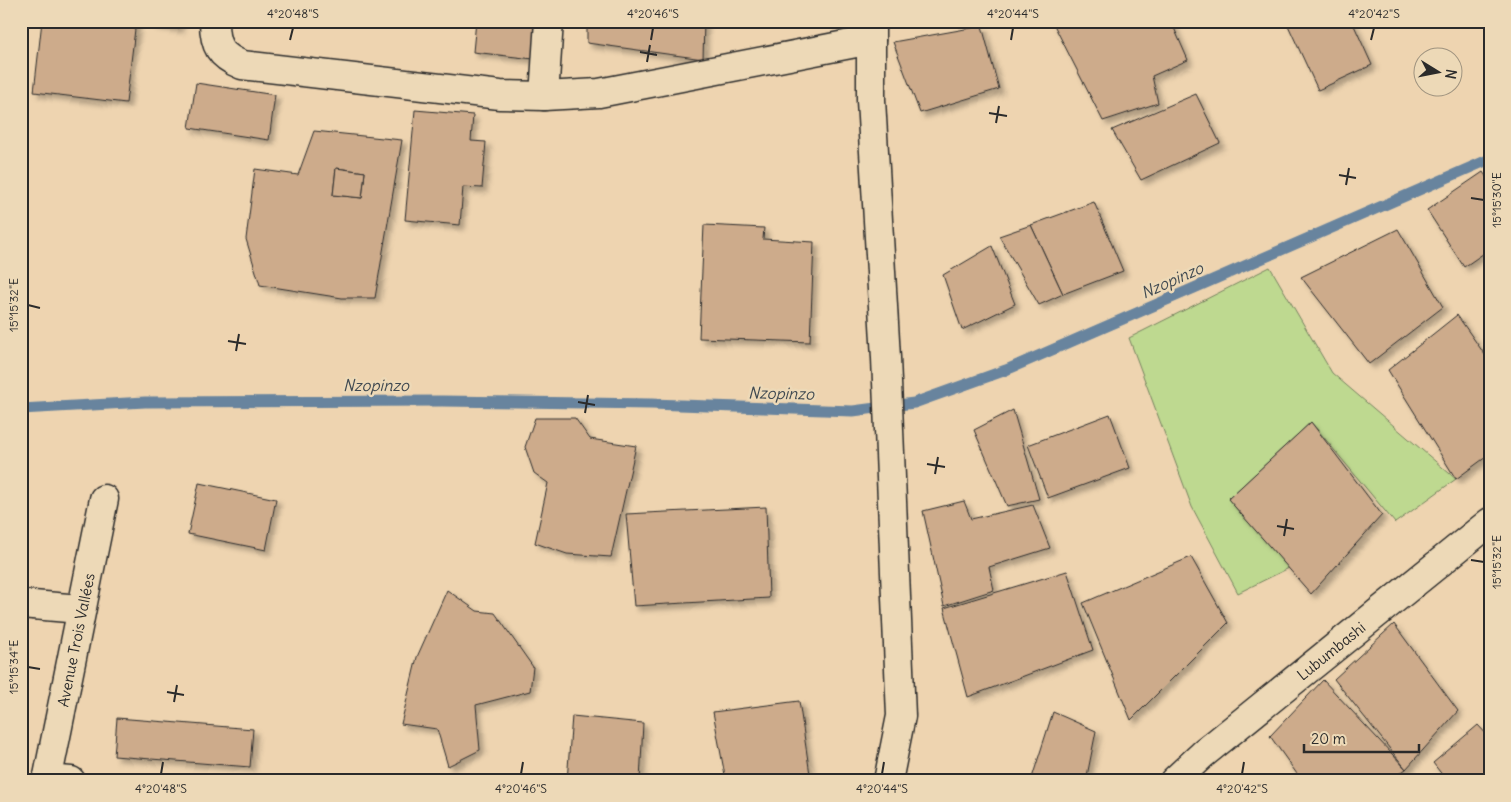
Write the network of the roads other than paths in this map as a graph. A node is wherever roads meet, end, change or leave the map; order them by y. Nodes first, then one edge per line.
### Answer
1 (214, 21) edge
2 (548, 21) edge
3 (871, 31) edge
4 (544, 96) junction
5 (104, 499) dead end
6 (1490, 522) edge
7 (21, 604) edge
8 (80, 609) junction
9 (55, 780) edge
10 (888, 781) edge
11 (1174, 781) edge

1 - 4 street
2 - 4 street
3 - 4 street
3 - 10 street
5 - 8 street, Avenue Trois Vallées
6 - 11 street, Lubumbashi
7 - 8 street
8 - 9 street, Avenue Trois Vallées

